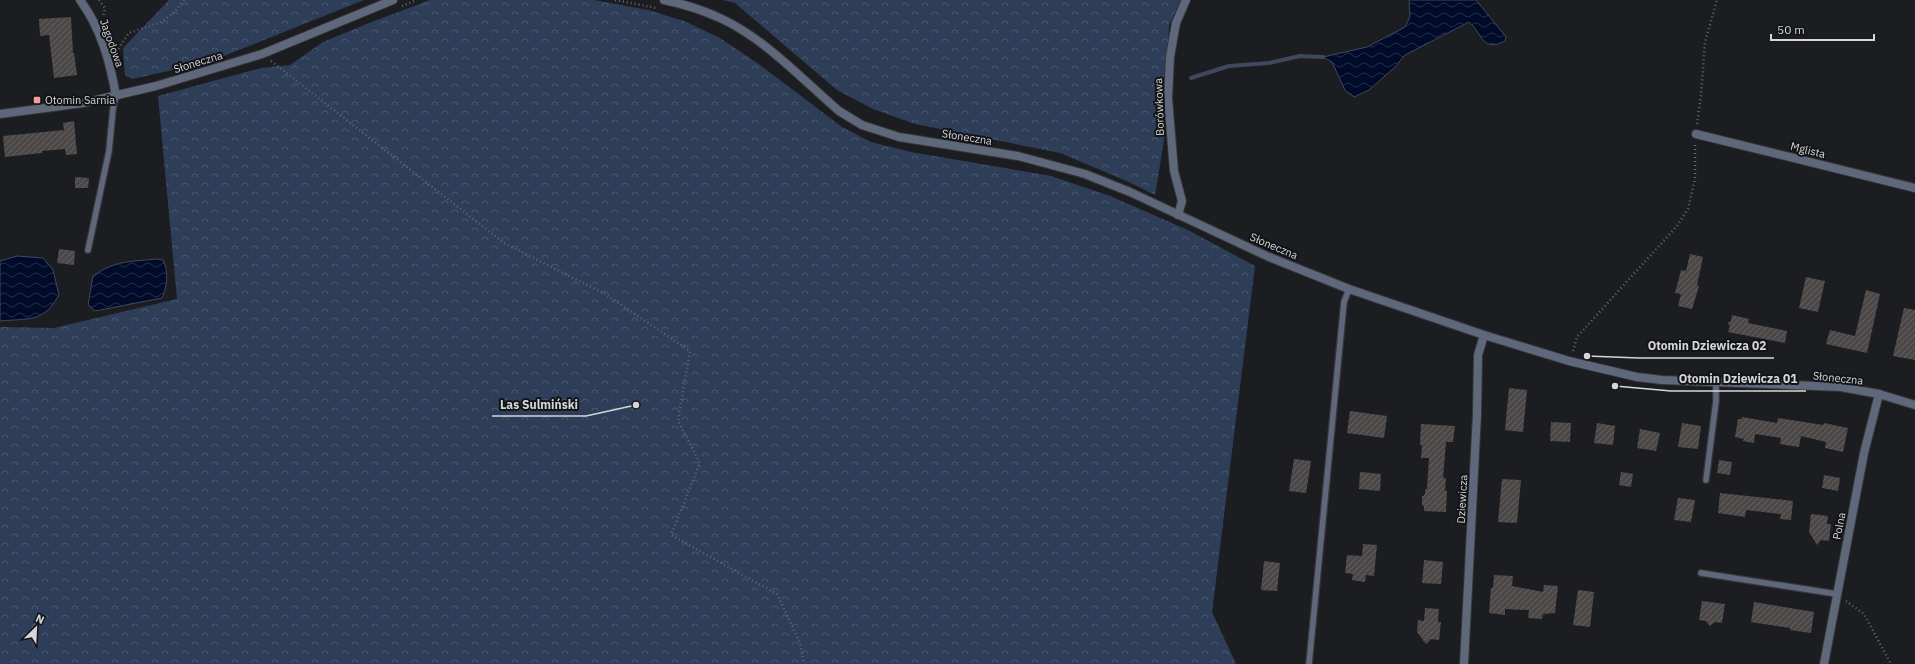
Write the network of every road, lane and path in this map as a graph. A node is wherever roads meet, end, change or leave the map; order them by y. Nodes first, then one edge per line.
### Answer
1 (80, 0) edge
2 (184, 0) edge
3 (393, 0) edge
4 (664, 0) edge
5 (1186, 0) edge
6 (1717, 0) edge
7 (262, 54) junction
8 (110, 60) junction
9 (116, 96) junction
10 (0, 114) edge
11 (1696, 134) junction
12 (1915, 188) edge
13 (1178, 215) junction
14 (88, 250) dead end
15 (1349, 289) junction
16 (1484, 335) junction
17 (1569, 361) junction
18 (1716, 383) junction
19 (1879, 394) junction
20 (1915, 405) edge
21 (1706, 480) dead end
22 (1701, 573) dead end
23 (1837, 594) junction
24 (804, 664) edge
25 (1309, 664) edge
26 (1464, 664) edge
27 (1824, 664) edge
28 (1891, 664) edge

1 - 8 street, Jagodowa
2 - 8 path
3 - 7 street, Słoneczna
4 - 13 street, Słoneczna
5 - 13 street, Borówkowa
6 - 11 path
7 - 9 street, Słoneczna
7 - 24 path
8 - 9 street, Jagodowa
9 - 10 street, Słoneczna
9 - 14 lane
11 - 12 street, Mglista
11 - 17 path
13 - 15 street, Słoneczna
15 - 16 street, Słoneczna
15 - 25 lane
16 - 17 street, Słoneczna
16 - 26 street, Dziewicza
17 - 18 street, Słoneczna
18 - 19 street, Słoneczna
18 - 21 lane
19 - 20 street, Słoneczna
19 - 23 street, Polna
22 - 23 lane
23 - 27 street, Polna
23 - 28 path

